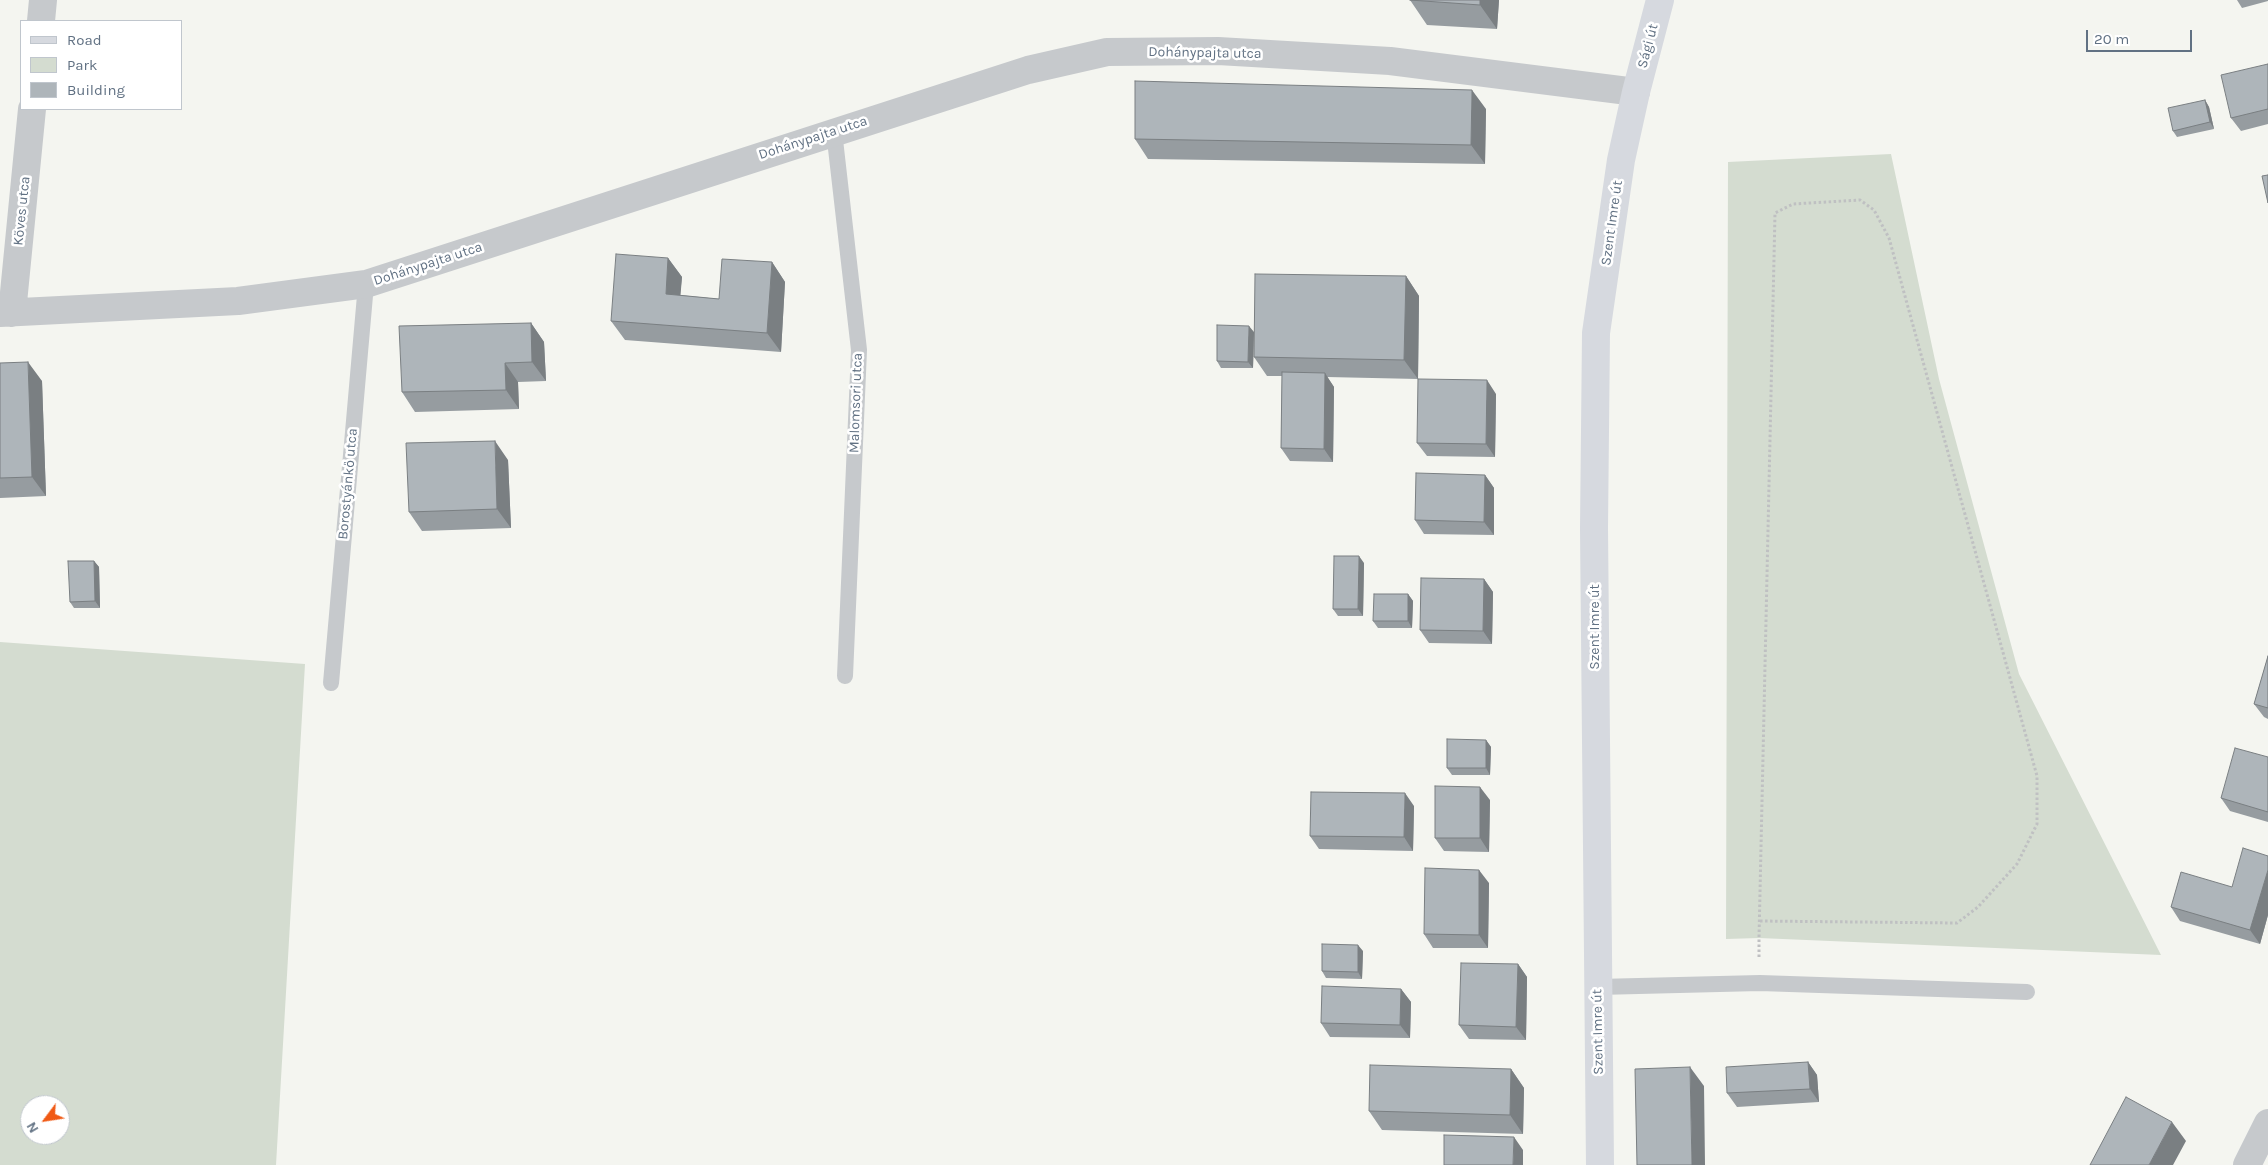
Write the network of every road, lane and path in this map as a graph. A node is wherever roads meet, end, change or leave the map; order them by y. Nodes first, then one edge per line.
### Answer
1 (43, 0) edge
2 (1660, 0) edge
3 (41, 20) edge
4 (1636, 92) junction
5 (32, 110) edge
6 (834, 131) junction
7 (366, 284) junction
8 (6, 313) edge
9 (845, 676) dead end
10 (331, 683) dead end
11 (1759, 921) junction
12 (1760, 982) junction
13 (1598, 987) junction
14 (2027, 992) dead end
15 (2268, 1123) edge
16 (1600, 1165) edge
17 (2247, 1165) edge

1 - 3 street
2 - 4 main road, Sági út
4 - 6 street, Dohánypajta utca
4 - 13 main road, Szent Imre út
5 - 8 street, Köves utca
6 - 7 street, Dohánypajta utca
6 - 9 lane, Malomsori utca
7 - 8 street, Dohánypajta utca
7 - 10 lane, Borostyánkő utca
11 - 11 path
11 - 12 path
12 - 13 lane
12 - 14 lane
13 - 16 main road, Szent Imre út
15 - 17 street

